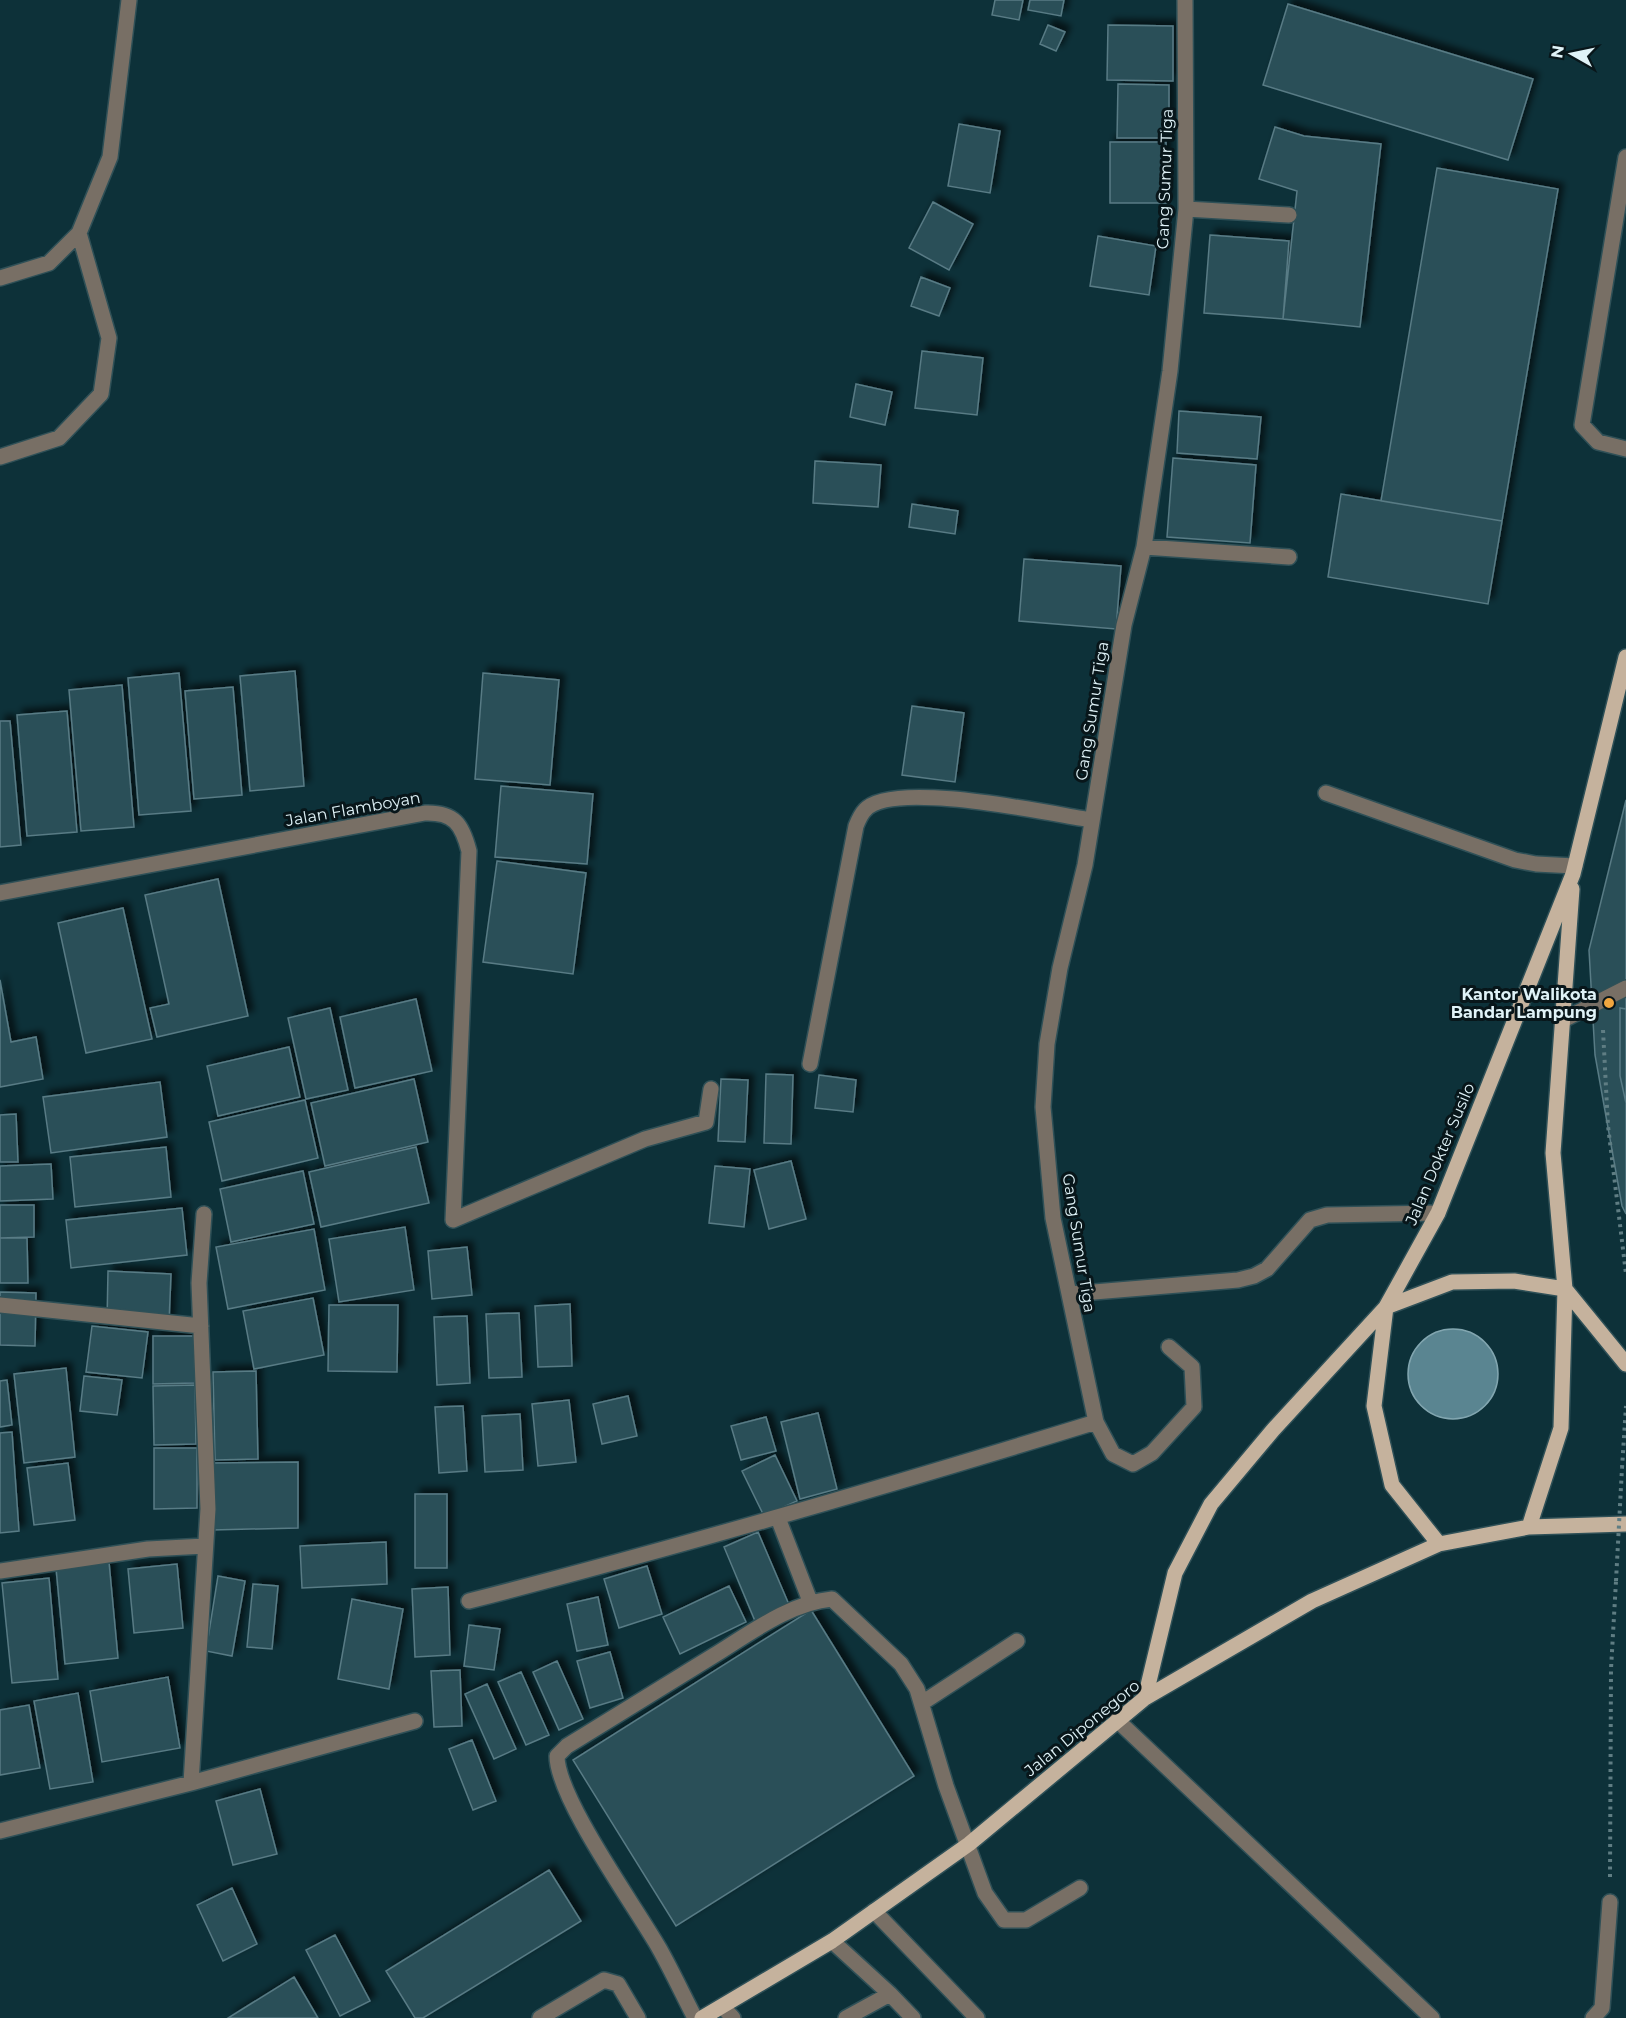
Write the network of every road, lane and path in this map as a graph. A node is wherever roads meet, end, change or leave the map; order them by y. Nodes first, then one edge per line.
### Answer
1 (129, 0) edge
2 (1185, 0) edge
3 (1626, 158) edge
4 (1186, 209) junction
5 (1289, 215) dead end
6 (79, 233) junction
7 (0, 278) edge
8 (1626, 449) edge
9 (0, 457) edge
10 (1144, 547) junction
11 (1289, 557) dead end
12 (1626, 657) edge
13 (1326, 794) dead end
14 (1092, 820) junction
15 (1574, 870) junction
16 (0, 893) edge
17 (1626, 988) edge
18 (1602, 1000) junction
19 (1564, 1019) junction
20 (810, 1064) dead end
21 (711, 1089) dead end
22 (1438, 1213) junction
23 (204, 1214) dead end
24 (1626, 1274) edge
25 (1565, 1289) junction
26 (1070, 1294) junction
27 (0, 1305) edge
28 (1386, 1307) junction
29 (201, 1326) junction
30 (1169, 1347) dead end
31 (1626, 1364) edge
32 (1626, 1406) edge
33 (1096, 1422) junction
34 (778, 1518) junction
35 (1626, 1524) edge
36 (1530, 1527) junction
37 (1439, 1544) junction
38 (205, 1546) junction
39 (0, 1571) edge
40 (470, 1601) dead end
41 (810, 1601) junction
42 (1017, 1641) dead end
43 (1145, 1698) junction
44 (922, 1703) junction
45 (1117, 1720) junction
46 (415, 1721) dead end
47 (191, 1783) junction
48 (0, 1831) edge
49 (969, 1844) junction
50 (1080, 1888) dead end
51 (1610, 1902) joint
52 (874, 1911) junction
53 (832, 1941) junction
54 (890, 1994) junction
55 (728, 2013) edge
56 (540, 2018) edge
57 (638, 2018) edge
58 (694, 2018) edge
59 (702, 2018) edge
60 (846, 2018) edge
61 (914, 2018) edge
62 (977, 2018) edge
63 (1431, 2018) edge
64 (1593, 2018) edge

1 - 6 street
2 - 4 street, Gang Sumur Tiga
3 - 8 street
4 - 5 street
4 - 10 street, Gang Sumur Tiga
6 - 7 street
6 - 9 street
10 - 11 street
10 - 14 street, Gang Sumur Tiga
12 - 15 main road, Jalan Dokter Susilo
13 - 15 street
14 - 20 street
14 - 26 street, Gang Sumur Tiga
15 - 19 main road, Jalan Dokter Susilo
15 - 22 main road, Jalan Dokter Susilo
16 - 21 street, Jalan Flamboyan
17 - 18 street
18 - 19 street
18 - 24 path
19 - 25 main road, Jalan Dokter Susilo
22 - 26 street
22 - 28 main road, Jalan Dokter Susilo
23 - 29 street
25 - 28 main road
25 - 31 main road
25 - 36 main road, Jalan Dokter Susilo
26 - 33 street, Gang Sumur Tiga
27 - 29 street
28 - 37 main road, Jalan Dokter Susilo
28 - 43 main road
29 - 38 street
30 - 33 street, Gang Sumur Tiga
32 - 51 path, bridge
33 - 34 street
34 - 40 street
34 - 41 street
35 - 36 main road, Jalan Diponegoro
36 - 37 main road, Jalan Diponegoro
37 - 43 main road, Jalan Diponegoro
38 - 39 street
38 - 47 street
41 - 44 street
41 - 58 street
42 - 44 street
43 - 45 main road, Jalan Diponegoro
44 - 49 street
45 - 49 main road, Jalan Diponegoro
45 - 63 street
46 - 47 street
47 - 48 street
49 - 50 street
49 - 52 main road, Jalan Diponegoro
51 - 64 street
52 - 53 main road, Jalan Diponegoro
52 - 62 street
53 - 54 street
53 - 55 main road, Jalan Diponegoro
54 - 60 street
54 - 61 street
55 - 59 main road, Jalan Diponegoro
56 - 57 street

